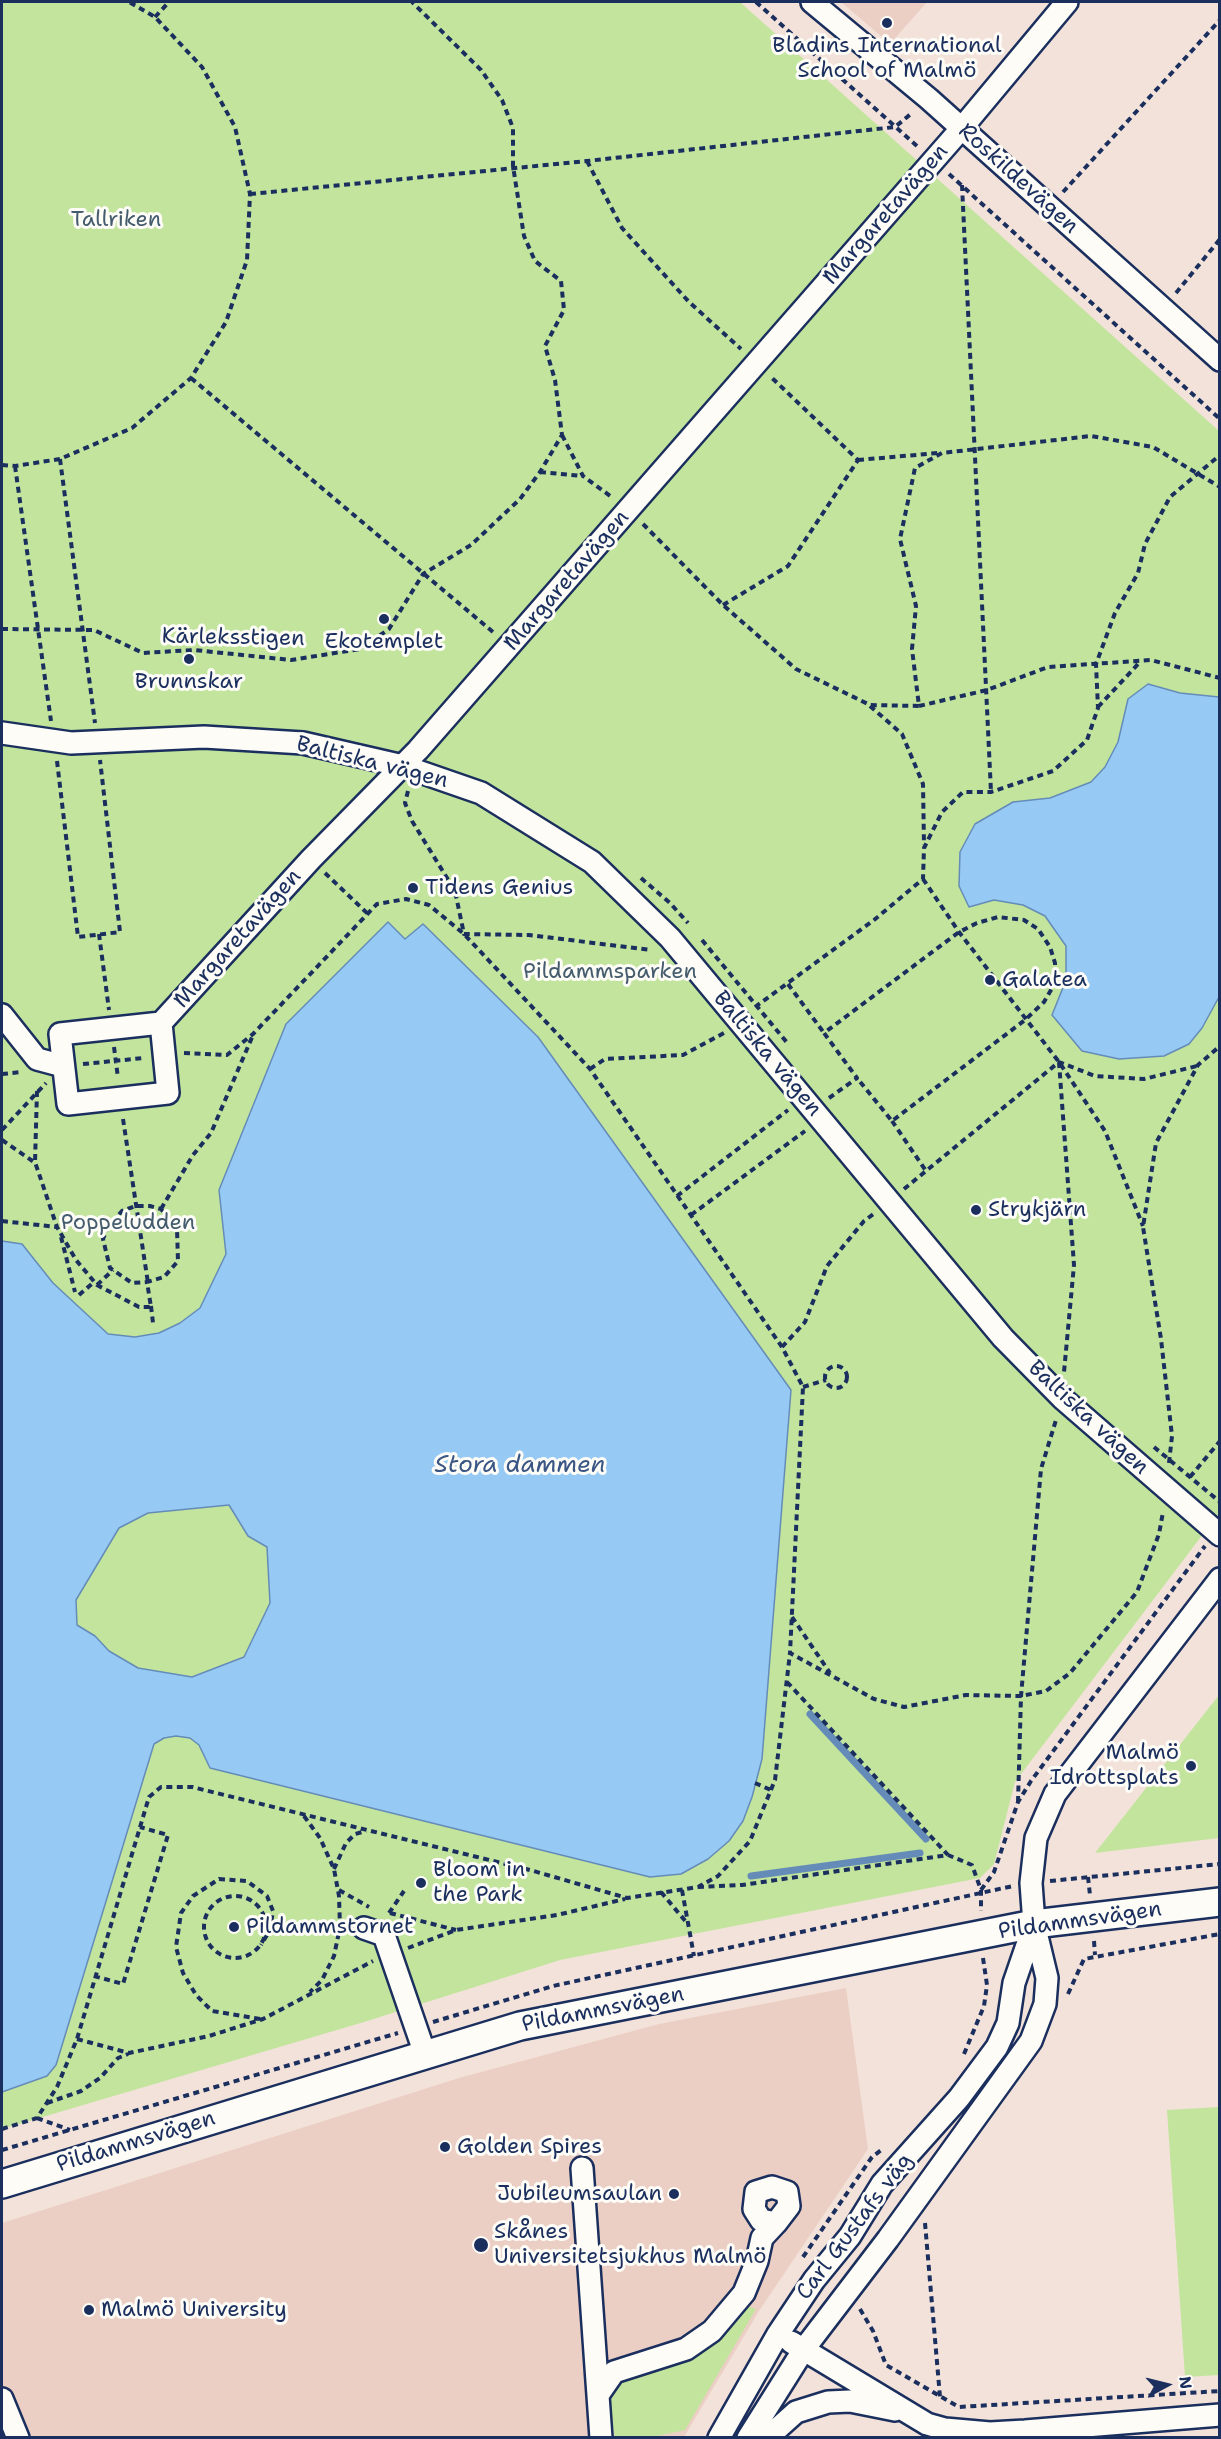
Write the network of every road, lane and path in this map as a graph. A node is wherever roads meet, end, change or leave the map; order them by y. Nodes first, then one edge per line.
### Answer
1 (129, 2) edge
2 (169, 2) edge
3 (412, 2) edge
4 (756, 2) edge
5 (812, 2) edge
6 (1067, 2) edge
7 (155, 17) junction
8 (1220, 20) edge
9 (929, 99) junction
10 (895, 127) junction
11 (961, 129) junction
12 (587, 161) junction
13 (933, 161) junction
14 (513, 166) junction
15 (1076, 175) dead end
16 (962, 185) junction
17 (250, 194) junction
18 (1220, 239) edge
19 (1162, 309) junction
20 (1220, 360) edge
21 (757, 363) junction
22 (191, 378) junction
23 (1220, 419) edge
24 (562, 435) junction
25 (972, 450) junction
26 (942, 453) junction
27 (1220, 455) edge
28 (60, 459) junction
29 (858, 460) junction
30 (2, 465) edge
31 (15, 466) junction
32 (540, 472) junction
33 (1196, 473) junction
34 (583, 476) junction
35 (1220, 487) edge
36 (629, 510) junction
37 (423, 574) junction
38 (723, 605) junction
39 (2, 629) edge
40 (39, 630) junction
41 (82, 630) junction
42 (509, 646) junction
43 (1140, 662) junction
44 (1096, 664) junction
45 (1220, 678) edge
46 (987, 690) junction
47 (870, 705) junction
48 (919, 706) junction
49 (1098, 708) junction
50 (2, 733) edge
51 (54, 740) junction
52 (97, 742) junction
53 (401, 778) junction
54 (419, 791) dead end
55 (991, 792) junction
56 (924, 848) junction
57 (312, 859) junction
58 (923, 879) junction
59 (368, 914) junction
60 (959, 932) junction
61 (99, 934) junction
62 (464, 934) junction
63 (649, 943) dead end
64 (788, 984) junction
65 (106, 986) dead end
66 (2, 1015) edge
67 (1025, 1020) junction
68 (161, 1023) junction
69 (717, 1024) dead end
70 (732, 1026) junction
71 (824, 1033) junction
72 (253, 1034) junction
73 (732, 1041) dead end
74 (1220, 1046) edge
75 (188, 1052) dead end
76 (116, 1060) dead end
77 (1059, 1062) junction
78 (1198, 1065) junction
79 (63, 1066) junction
80 (590, 1069) junction
81 (857, 1078) junction
82 (37, 1091) junction
83 (120, 1098) junction
84 (782, 1101) dead end
85 (789, 1110) junction
86 (803, 1116) junction
87 (892, 1121) junction
88 (2, 1130) edge
89 (806, 1130) junction
90 (814, 1139) dead end
91 (2, 1140) edge
92 (35, 1162) junction
93 (926, 1171) junction
94 (910, 1184) dead end
95 (677, 1196) junction
96 (867, 1204) dead end
97 (136, 1206) junction
98 (882, 1207) junction
99 (160, 1209) junction
100 (690, 1215) junction
101 (2, 1221) edge
102 (882, 1222) dead end
103 (57, 1227) junction
104 (1143, 1227) junction
105 (61, 1235) junction
106 (113, 1270) junction
107 (147, 1282) junction
108 (95, 1284) junction
109 (151, 1306) junction
110 (153, 1323) dead end
111 (782, 1347) junction
112 (826, 1380) junction
113 (803, 1387) junction
114 (1062, 1398) junction
115 (1065, 1425) dead end
116 (1220, 1441) edge
117 (1190, 1477) dead end
118 (1160, 1497) junction
119 (1163, 1512) junction
120 (1171, 1520) dead end
121 (1220, 1535) edge
122 (1195, 1541) dead end
123 (1220, 1579) edge
124 (792, 1617) junction
125 (790, 1653) junction
126 (833, 1676) junction
127 (787, 1681) junction
128 (1021, 1696) junction
129 (755, 1783) dead end
130 (771, 1790) junction
131 (1018, 1802) junction
132 (303, 1815) junction
133 (140, 1827) junction
134 (366, 1830) junction
135 (948, 1855) junction
136 (1220, 1864) edge
137 (334, 1869) junction
138 (1031, 1883) junction
139 (698, 1887) junction
140 (338, 1889) junction
141 (682, 1890) junction
142 (981, 1890) junction
143 (404, 1891) dead end
144 (661, 1892) junction
145 (627, 1898) junction
146 (1220, 1902) edge
147 (389, 1912) junction
148 (687, 1924) junction
149 (1034, 1924) junction
150 (364, 1928) dead end
151 (456, 1930) junction
152 (1220, 1934) edge
153 (980, 1935) junction
154 (261, 1945) junction
155 (400, 1951) dead end
156 (694, 1956) dead end
157 (357, 1967) dead end
158 (94, 1976) junction
159 (306, 1997) junction
160 (1063, 2005) dead end
161 (263, 2019) junction
162 (77, 2039) junction
163 (129, 2053) junction
164 (425, 2054) junction
165 (960, 2063) dead end
166 (47, 2103) junction
167 (37, 2118) junction
168 (2, 2129) edge
169 (70, 2130) dead end
170 (890, 2143) dead end
171 (582, 2168) dead end
172 (2, 2184) edge
173 (924, 2217) dead end
174 (776, 2223) dead end
175 (813, 2280) junction
176 (840, 2298) junction
177 (778, 2334) junction
178 (804, 2349) junction
179 (1220, 2391) edge
180 (598, 2395) junction
181 (940, 2397) junction
182 (2, 2398) edge
183 (1220, 2415) edge
184 (921, 2424) edge
185 (991, 2435) edge
186 (18, 2438) edge
187 (601, 2438) edge
188 (719, 2438) edge
189 (748, 2438) edge
190 (766, 2438) edge

1 - 7 path
2 - 7 path
3 - 14 path
4 - 10 path
5 - 9 street, Roskildevägen
6 - 11 street, Margaretavägen
7 - 17 path
8 - 15 path
9 - 10 path
9 - 11 street, Roskildevägen
10 - 12 path
10 - 13 path
11 - 13 street, Margaretavägen
11 - 19 street, Roskildevägen
12 - 14 path
12 - 21 path
13 - 16 path
13 - 21 street, Margaretavägen
14 - 17 path
14 - 24 path
16 - 23 path
16 - 25 path
17 - 22 path
18 - 19 path
19 - 20 street, Roskildevägen
21 - 29 path
21 - 36 street, Margaretavägen
22 - 28 path
22 - 37 path
24 - 32 path, Kärleksstigen
24 - 34 path
25 - 26 path
25 - 33 path
25 - 46 path
26 - 29 path
26 - 48 path
27 - 33 path
28 - 31 path
28 - 41 path
29 - 38 path
30 - 31 path
31 - 40 path
32 - 34 path
32 - 37 path, Kärleksstigen
33 - 35 path
33 - 44 path
34 - 36 path
36 - 38 path
36 - 42 street, Margaretavägen
37 - 41 path, Kärleksstigen
37 - 42 path
38 - 47 path
39 - 40 path, Kärleksstigen
40 - 41 path, Kärleksstigen
40 - 51 path
41 - 52 path
42 - 53 street, Margaretavägen
43 - 44 path
43 - 45 path
43 - 49 path
44 - 46 path
44 - 49 path
46 - 48 path
46 - 55 path
47 - 48 path
47 - 56 path
49 - 55 path
50 - 51 street, Baltiska vägen
51 - 52 street, Baltiska vägen
51 - 61 path
52 - 53 street, Baltiska vägen
52 - 61 path
53 - 54 path
53 - 57 street, Margaretavägen
53 - 62 path
53 - 70 street, Baltiska vägen
55 - 56 path
56 - 58 path
57 - 59 path
57 - 68 street, Margaretavägen
58 - 60 path
58 - 64 path
59 - 62 path
59 - 72 path
60 - 67 path
60 - 67 path
60 - 71 path
61 - 65 path
62 - 63 path
62 - 80 path
64 - 70 path
64 - 71 path
66 - 79 street
67 - 77 path
67 - 87 path
68 - 79 street
68 - 83 street
69 - 70 path
70 - 73 path
70 - 80 path
70 - 86 street, Baltiska vägen
71 - 81 path
72 - 75 path
72 - 99 path
74 - 78 path
76 - 83 path
77 - 78 path
77 - 93 path
77 - 104 path
77 - 114 path
78 - 104 path
79 - 82 path
79 - 83 street
80 - 95 path
81 - 86 path
81 - 87 path
82 - 88 path
82 - 92 path
83 - 97 path
84 - 85 path
85 - 86 path
85 - 95 path
86 - 89 path
86 - 98 street, Baltiska vägen
87 - 93 path
89 - 90 path
89 - 100 path
91 - 92 path
92 - 103 path
93 - 94 path
95 - 100 path
96 - 98 path
97 - 99 path
97 - 106 path
97 - 107 path
98 - 102 path
98 - 111 path
98 - 114 street, Baltiska vägen
99 - 107 path
100 - 111 path
101 - 103 path
103 - 105 path
104 - 118 path
105 - 108 path
105 - 108 path
106 - 107 path
106 - 108 path
107 - 109 path
108 - 109 path
109 - 110 path
111 - 113 path
112 - 112 path
112 - 113 path
113 - 124 path
114 - 118 street, Baltiska vägen
115 - 128 path
116 - 117 path
118 - 119 path
118 - 119 path
118 - 121 street, Baltiska vägen
119 - 120 path
119 - 128 path
122 - 131 path
123 - 138 street, Carl Gustafs väg
124 - 125 path
124 - 126 path
125 - 126 path
125 - 127 path
126 - 128 path
127 - 130 path
127 - 135 path
128 - 131 path
129 - 130 path
130 - 139 path
131 - 142 path
132 - 133 path
132 - 134 path
132 - 137 path
133 - 158 path
133 - 158 path
134 - 137 path
134 - 145 path
135 - 139 path
135 - 142 path
136 - 138 path
137 - 140 path
138 - 142 path
138 - 149 street, Carl Gustafs väg
139 - 141 path
140 - 147 path
140 - 159 path
141 - 144 path
141 - 148 path
142 - 153 path
143 - 147 path
144 - 145 path
144 - 148 path
145 - 151 path
146 - 149 main road, Pildammsvägen
147 - 151 path
148 - 156 path
149 - 153 main road, Pildammsvägen
149 - 175 street, Carl Gustafs väg
149 - 176 street, Carl Gustafs väg
150 - 164 street
151 - 155 path
152 - 160 path
153 - 164 main road, Pildammsvägen
153 - 165 path
154 - 154 path
154 - 161 path
157 - 159 path
158 - 162 path
159 - 161 path
161 - 163 path
162 - 163 path
162 - 166 path
163 - 166 path
164 - 172 main road, Pildammsvägen
166 - 167 path
167 - 168 path
167 - 169 path
170 - 175 path
171 - 180 street
173 - 181 path
174 - 180 street
175 - 177 street, Carl Gustafs väg
176 - 178 street, Carl Gustafs väg
176 - 181 path
177 - 178 street
177 - 188 street, Carl Gustafs väg
178 - 184 street
178 - 189 street, Carl Gustafs väg
179 - 181 path
180 - 187 street
182 - 186 street
183 - 185 street
184 - 185 street
184 - 190 street

